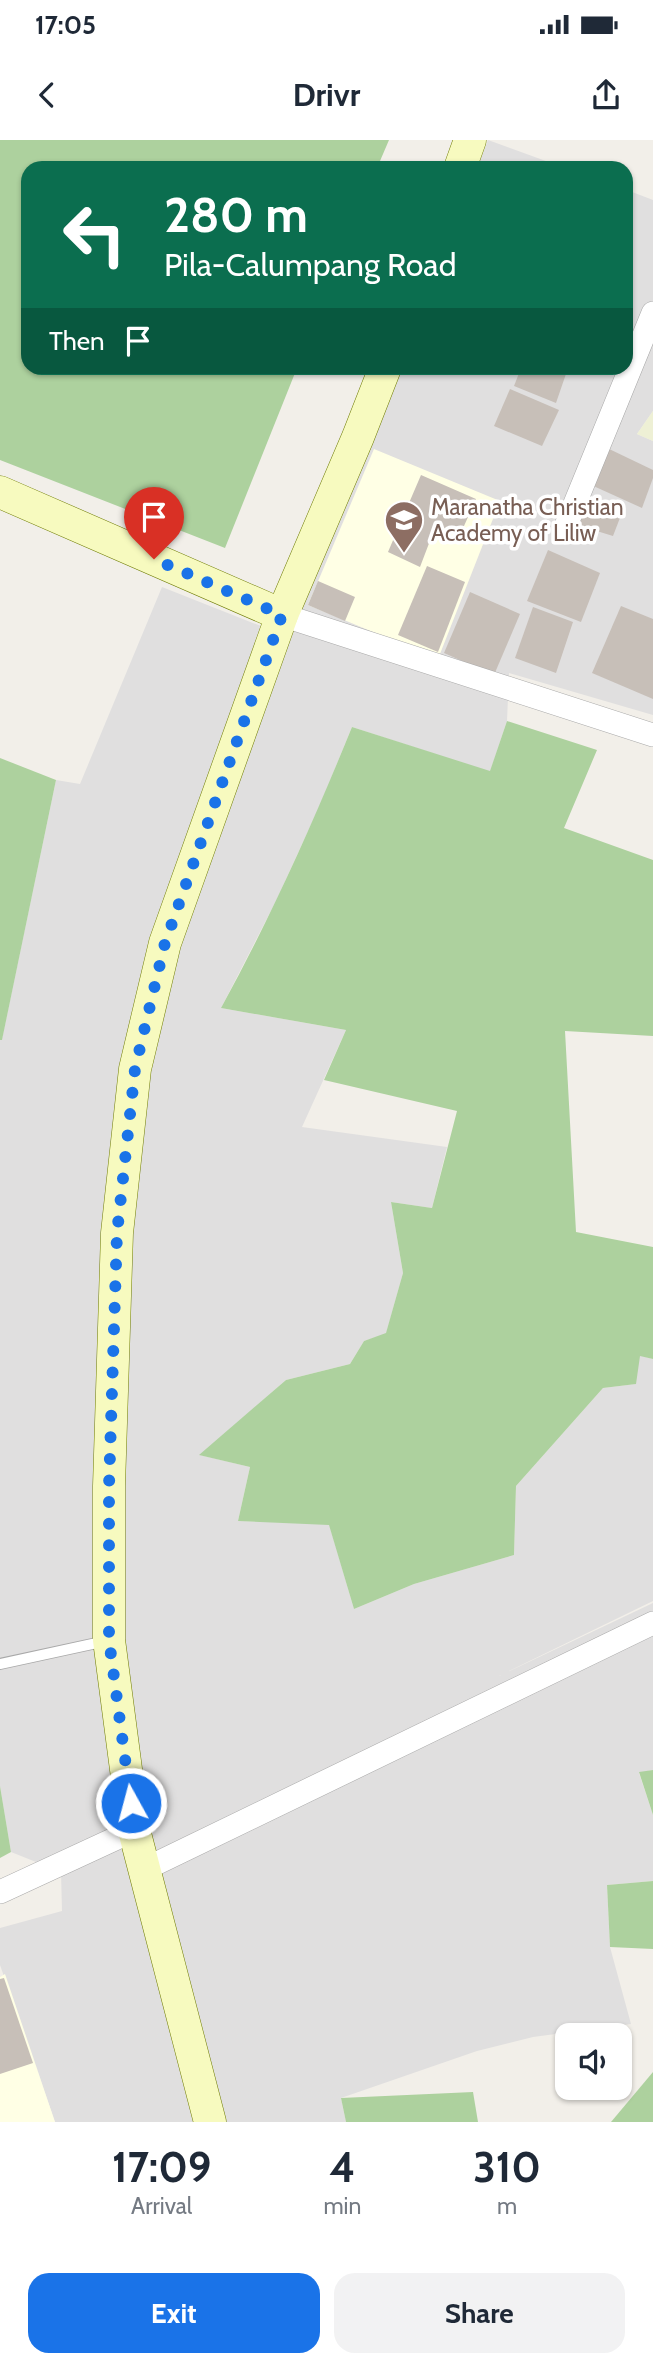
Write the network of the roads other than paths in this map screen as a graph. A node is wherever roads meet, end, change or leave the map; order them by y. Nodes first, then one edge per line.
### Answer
1 (470, 140) edge
2 (462, 161) edge
3 (653, 313) edge
4 (633, 362) edge
5 (382, 375) edge
6 (628, 375) edge
7 (0, 492) edge
8 (565, 528) dead end
9 (282, 615) junction
10 (653, 735) edge
11 (653, 1623) edge
12 (109, 1640) junction
13 (0, 1664) edge
14 (134, 1830) junction
15 (145, 1869) junction
16 (0, 1892) edge
17 (210, 2122) edge

1 - 2 main road
3 - 4 street
5 - 9 main road
6 - 8 street
7 - 9 main road
9 - 10 street
9 - 12 main road
11 - 15 street
12 - 13 lane
12 - 14 main road
14 - 15 main road
14 - 16 street
15 - 17 main road

